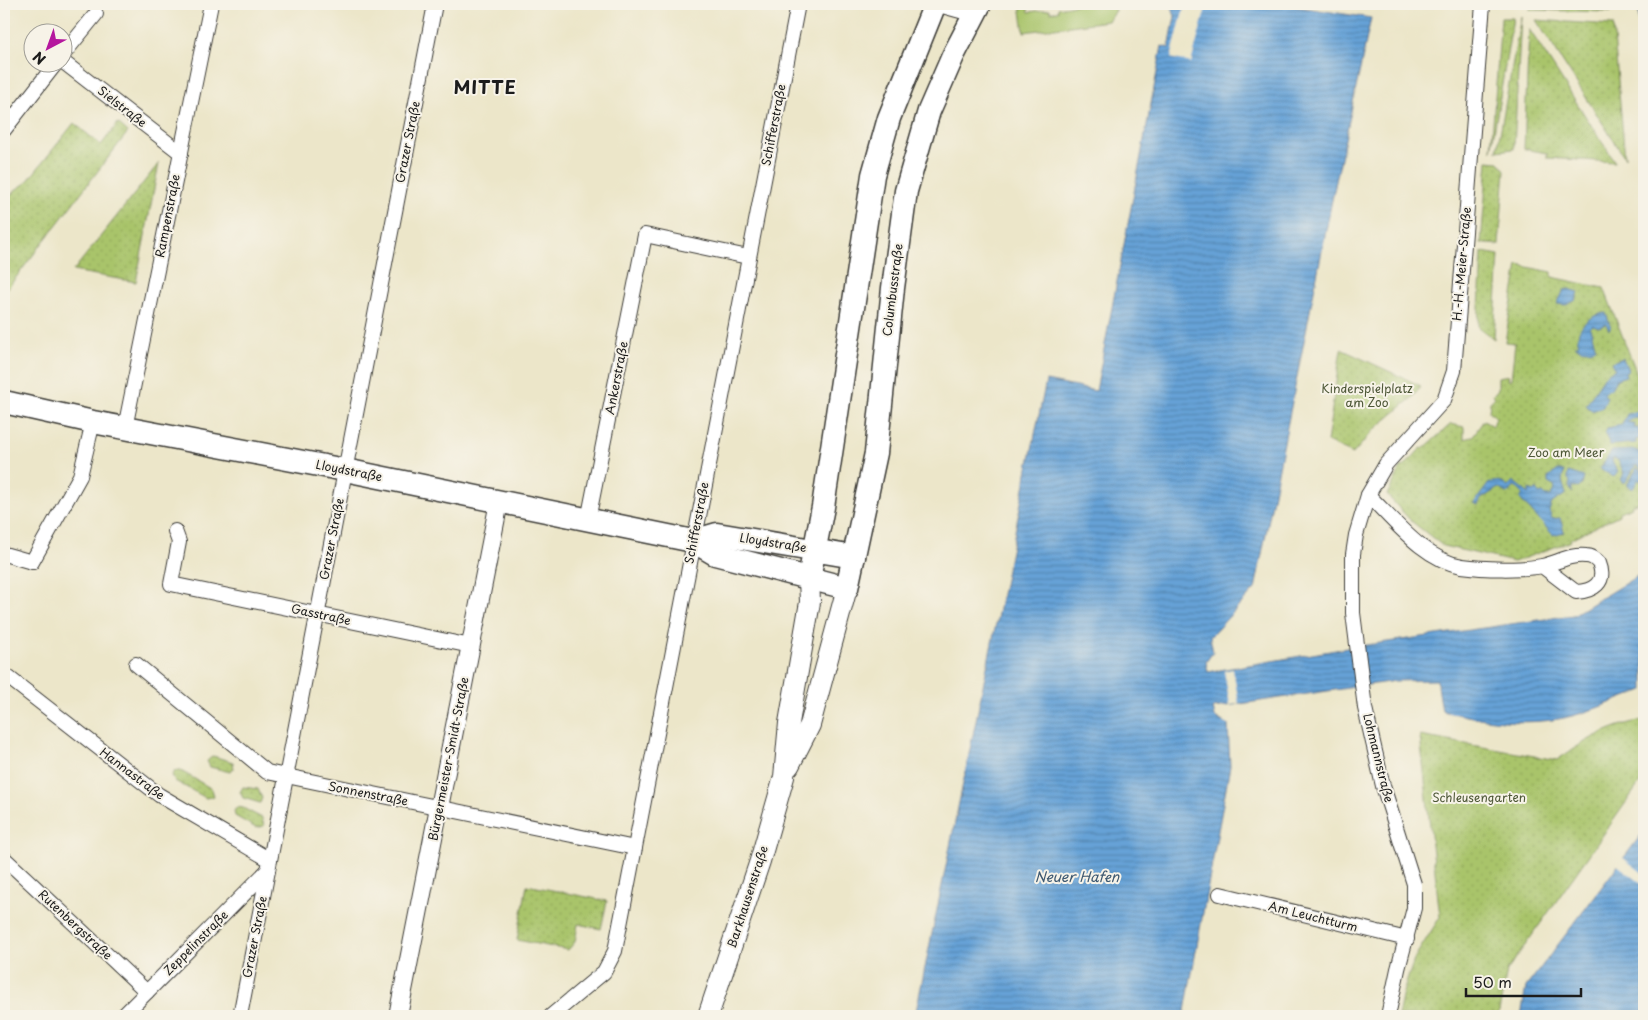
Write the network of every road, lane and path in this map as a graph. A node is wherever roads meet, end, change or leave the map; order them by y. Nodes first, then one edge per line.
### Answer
1 (211, 4) edge
2 (436, 4) edge
3 (798, 4) edge
4 (935, 4) edge
5 (1483, 4) edge
6 (978, 9) edge
7 (96, 14) dead end
8 (72, 44) edge
9 (72, 69) edge
10 (49, 72) edge
11 (4, 130) edge
12 (181, 153) junction
13 (748, 257) junction
14 (4, 402) edge
15 (93, 422) junction
16 (125, 428) junction
17 (345, 470) junction
18 (1368, 496) junction
19 (499, 502) junction
20 (588, 520) junction
21 (175, 531) dead end
22 (693, 541) junction
23 (814, 550) junction
24 (4, 554) edge
25 (854, 557) junction
26 (1542, 566) dead end
27 (809, 578) junction
28 (847, 588) junction
29 (317, 615) junction
30 (471, 646) junction
31 (136, 664) dead end
32 (4, 674) edge
33 (784, 777) junction
34 (286, 778) junction
35 (439, 808) junction
36 (635, 848) junction
37 (4, 858) edge
38 (270, 865) junction
39 (1220, 894) dead end
40 (1407, 939) junction
41 (147, 992) junction
42 (123, 1016) edge
43 (240, 1016) edge
44 (398, 1016) edge
45 (551, 1016) edge
46 (708, 1016) edge
47 (1388, 1016) edge

1 - 12 street, Rampenstraße
2 - 17 street, Grazer Straße
3 - 13 street, Schifferstraße
4 - 6 street
4 - 23 main road
5 - 18 street, H.-H.-Meier-Straße
6 - 25 main road, Columbusstraße
7 - 8 street
9 - 12 street, Sielstraße
10 - 11 street
12 - 16 street, Rampenstraße
13 - 20 street, Ankerstraße
13 - 22 street, Schifferstraße
14 - 15 main road, Lloydstraße
15 - 16 main road, Lloydstraße
15 - 24 street
16 - 17 main road, Lloydstraße
17 - 19 main road, Lloydstraße
17 - 29 street, Grazer Straße
18 - 26 street
18 - 40 street, Lohmannstraße
19 - 20 main road, Lloydstraße
19 - 30 street, Bürgermeister-Smidt-Straße
20 - 22 main road, Lloydstraße
21 - 29 street, Gasstraße
22 - 23 main road, Lloydstraße
22 - 27 main road, Lloydstraße
22 - 36 street, Schifferstraße
23 - 25 main road, Lloydstraße
23 - 27 main road
25 - 28 main road, Columbusstraße
27 - 28 main road, Lloydstraße
27 - 33 main road, Barkhausenstraße
28 - 33 main road, Barkhausenstraße
29 - 30 street, Gasstraße
29 - 34 street, Grazer Straße
30 - 35 street, Bürgermeister-Smidt-Straße
31 - 34 street, Sonnenstraße
32 - 38 street, Hannastraße
33 - 46 main road, Barkhausenstraße
34 - 35 street, Sonnenstraße
34 - 38 street, Grazer Straße
35 - 36 street, Sonnenstraße
35 - 44 street, Bürgermeister-Smidt-Straße
36 - 45 street, Schifferstraße
37 - 41 street, Rutenbergstraße
38 - 41 street, Zeppelinstraße
38 - 43 street, Grazer Straße
39 - 40 street, Am Leuchtturm
40 - 47 street, Lohmannstraße
41 - 42 street, Zeppelinstraße

